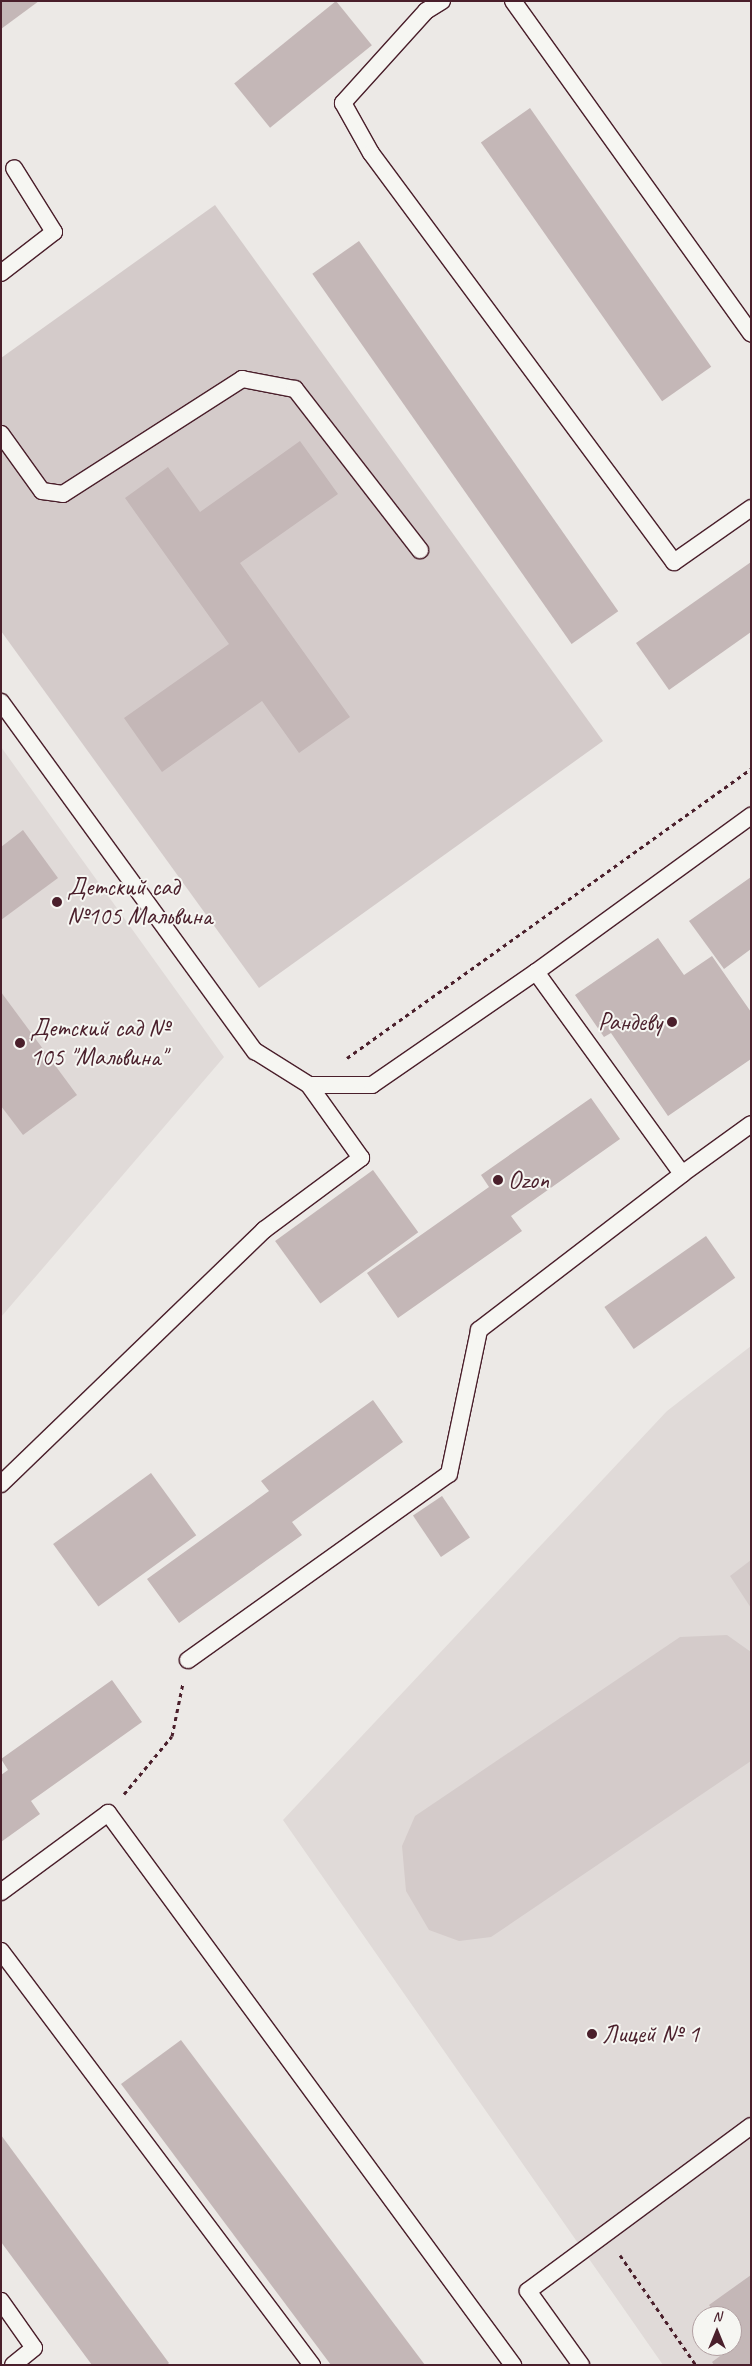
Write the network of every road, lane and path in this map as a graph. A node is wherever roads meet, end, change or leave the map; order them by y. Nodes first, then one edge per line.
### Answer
1 (442, 1) edge
2 (513, 1) edge
3 (14, 168) dead end
4 (1, 273) edge
5 (751, 334) edge
6 (1, 434) edge
7 (751, 508) edge
8 (420, 550) dead end
9 (1, 702) edge
10 (751, 768) edge
11 (751, 816) edge
12 (536, 972) junction
13 (309, 1085) junction
14 (751, 1124) edge
15 (682, 1174) junction
16 (1, 1484) edge
17 (188, 1660) joint
18 (108, 1813) junction
19 (1, 1892) edge
20 (1, 1951) edge
21 (751, 2126) edge
22 (614, 2247) dead end
23 (1, 2300) edge
24 (12, 2365) edge
25 (312, 2365) edge
26 (513, 2365) edge
27 (580, 2365) edge
28 (696, 2365) edge

1 - 7 lane
2 - 5 lane
3 - 4 lane
6 - 8 lane
9 - 13 lane
10 - 13 path
11 - 12 lane
12 - 13 lane
12 - 15 lane
13 - 16 lane
14 - 15 lane
15 - 17 lane
17 - 18 path
18 - 19 lane
18 - 26 lane
20 - 25 lane
21 - 27 lane
22 - 28 path
23 - 24 lane

